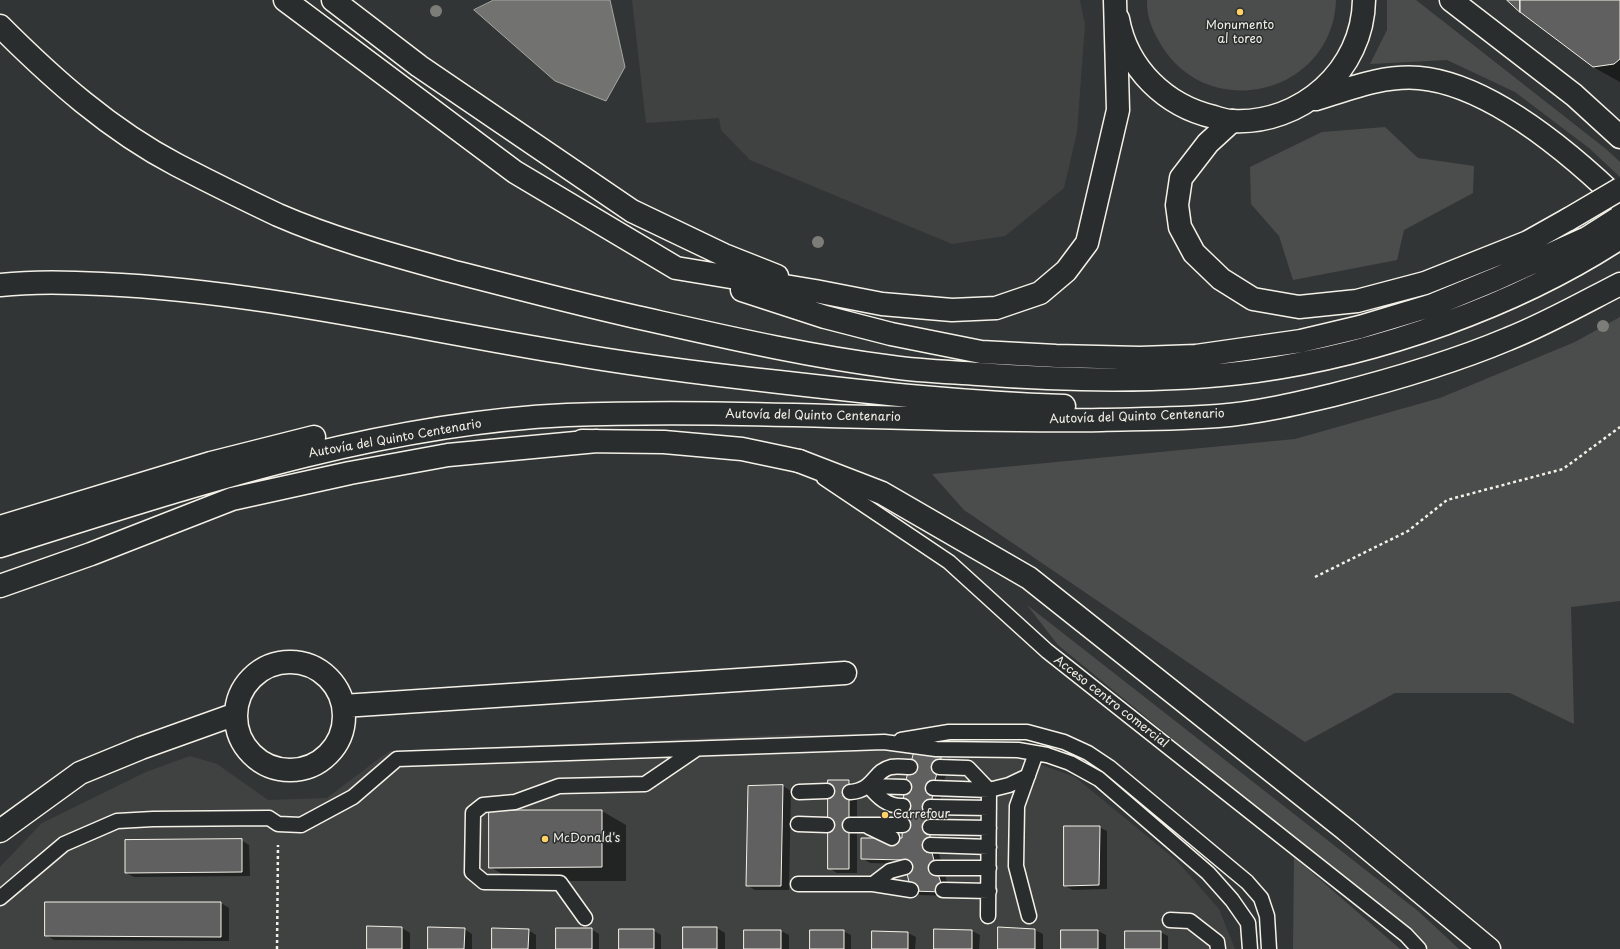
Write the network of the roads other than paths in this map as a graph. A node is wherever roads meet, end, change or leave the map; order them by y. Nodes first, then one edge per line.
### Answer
1 (285, 0) edge
2 (333, 0) edge
3 (1115, 0) edge
4 (1364, 0) edge
5 (1451, 0) edge
6 (0, 26) edge
7 (1307, 102) junction
8 (1232, 121) junction
9 (1620, 137) edge
10 (1620, 189) edge
11 (1620, 201) edge
12 (1620, 217) edge
13 (1620, 238) edge
14 (1593, 245) junction
15 (676, 268) junction
16 (1620, 284) edge
17 (0, 285) edge
18 (815, 291) junction
19 (1220, 416) junction
20 (464, 423) junction
21 (597, 441) junction
22 (799, 461) junction
23 (196, 485) junction
24 (0, 527) edge
25 (0, 546) edge
26 (0, 586) edge
27 (846, 673) dead end
28 (343, 706) junction
29 (236, 714) junction
30 (884, 742) junction
31 (695, 750) junction
32 (1036, 753) junction
33 (910, 767) dead end
34 (938, 767) dead end
35 (1028, 776) junction
36 (869, 786) junction
37 (904, 787) dead end
38 (933, 788) dead end
39 (989, 790) junction
40 (827, 791) dead end
41 (799, 792) dead end
42 (850, 792) dead end
43 (903, 806) dead end
44 (930, 807) dead end
45 (989, 808) junction
46 (798, 824) dead end
47 (827, 825) dead end
48 (850, 825) dead end
49 (867, 825) junction
50 (903, 825) dead end
51 (930, 827) dead end
52 (989, 828) junction
53 (0, 831) edge
54 (892, 838) dead end
55 (930, 844) dead end
56 (989, 847) junction
57 (905, 867) dead end
58 (936, 868) dead end
59 (989, 868) junction
60 (798, 884) dead end
61 (873, 884) junction
62 (911, 890) dead end
63 (943, 890) dead end
64 (989, 891) junction
65 (0, 898) edge
66 (988, 916) dead end
67 (1029, 916) dead end
68 (585, 918) dead end
69 (1170, 920) dead end
70 (1218, 949) edge
71 (1250, 949) edge
72 (1269, 949) edge
73 (1419, 949) edge
74 (1489, 949) edge

1 - 15 main road
2 - 18 main road
3 - 8 main road
3 - 18 main road
4 - 7 main road
5 - 9 main road
6 - 14 main road
7 - 8 main road
7 - 11 main road
8 - 10 main road, bridge
12 - 14 main road
13 - 14 main road
14 - 15 main road
15 - 18 main road
16 - 19 main road, Autovía del Quinto Centenario
17 - 19 main road
19 - 20 main road, Autovía del Quinto Centenario
20 - 23 main road, Autovía del Quinto Centenario
20 - 24 main road
21 - 22 main road
21 - 23 main road
21 - 26 main road
22 - 73 lane, Acceso centro comercial
22 - 74 main road
23 - 25 main road, Autovía del Quinto Centenario
27 - 28 main road
28 - 29 main road
28 - 29 main road
29 - 53 main road
30 - 31 lane
30 - 32 lane
30 - 72 lane
31 - 65 lane
31 - 68 lane
32 - 35 lane
32 - 71 lane
33 - 36 lane
34 - 39 lane
35 - 39 lane
35 - 67 lane
36 - 37 lane
36 - 42 lane
36 - 43 lane
38 - 39 lane
39 - 45 lane
40 - 41 lane
44 - 45 lane
45 - 52 lane
46 - 47 lane
48 - 49 lane
49 - 50 lane
49 - 54 lane
51 - 52 lane
52 - 56 lane
55 - 56 lane
56 - 59 lane
57 - 61 lane
58 - 59 lane
59 - 64 lane
60 - 61 lane
61 - 62 lane
63 - 64 lane
64 - 66 lane
69 - 70 lane

